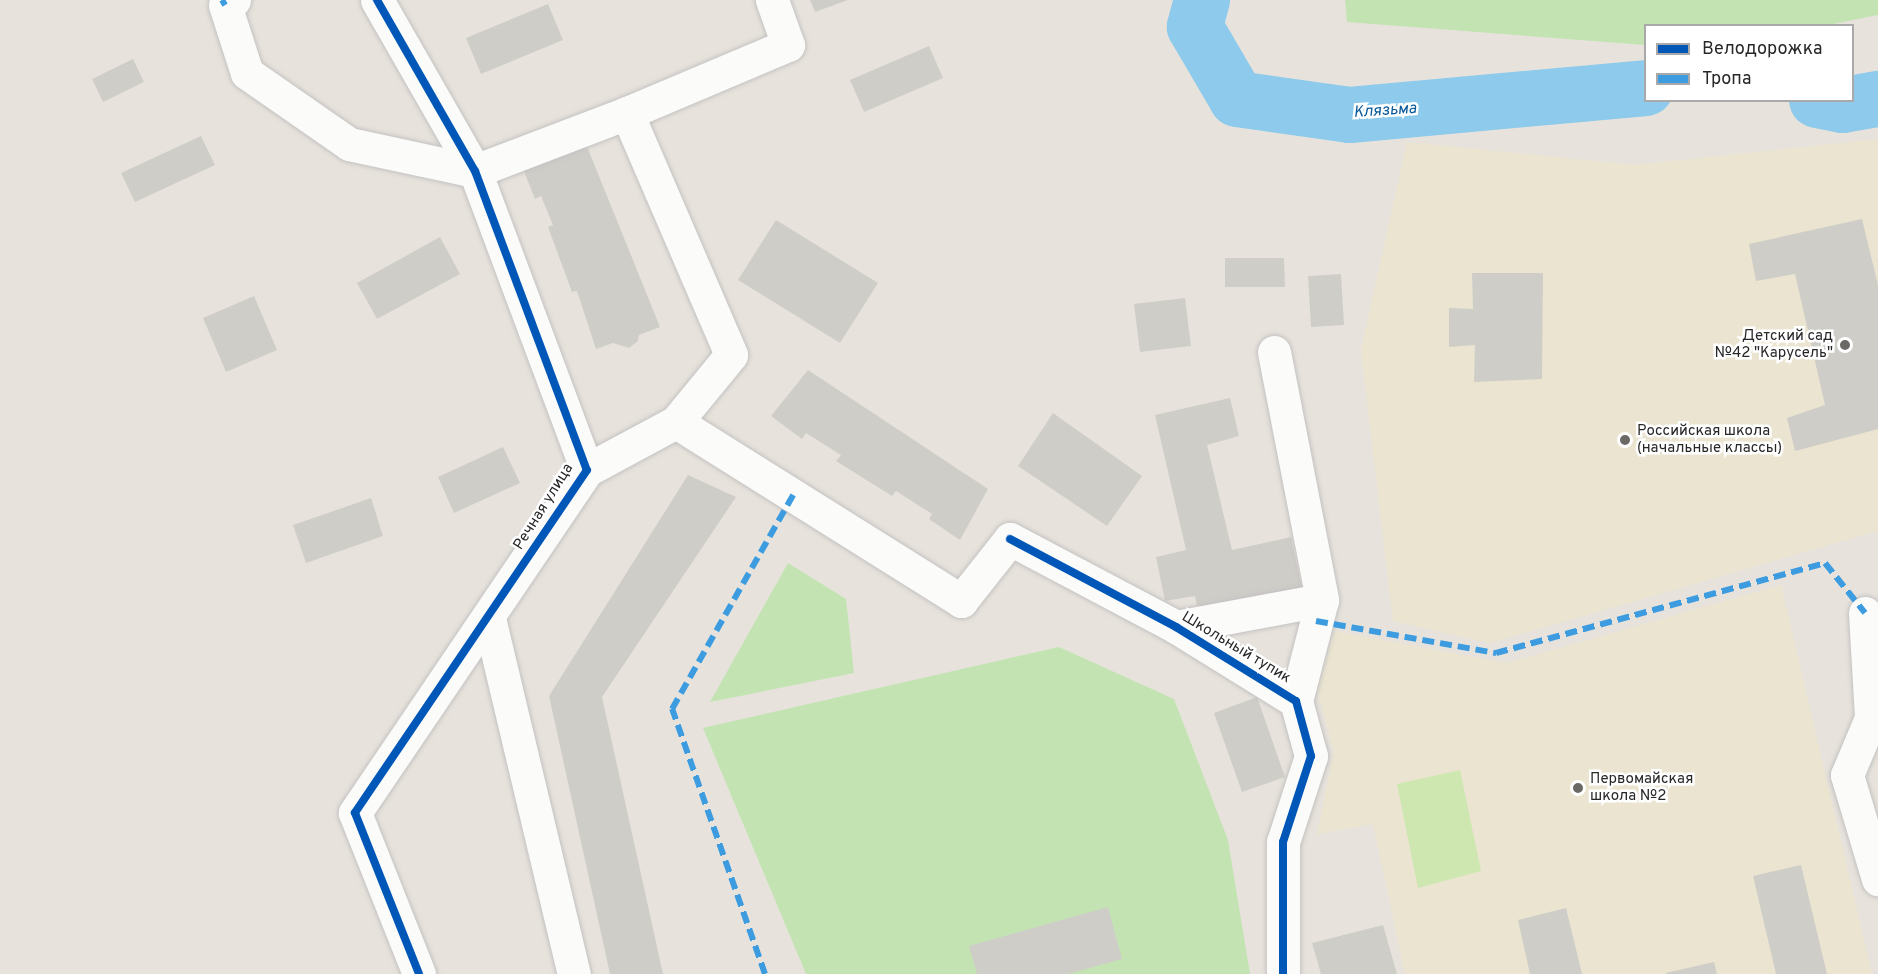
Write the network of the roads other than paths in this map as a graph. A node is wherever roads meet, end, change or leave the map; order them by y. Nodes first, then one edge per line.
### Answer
1 (234, 0) edge
2 (376, 0) edge
3 (772, 0) edge
4 (627, 113) junction
5 (475, 171) junction
6 (1274, 352) dead end
7 (676, 422) junction
8 (587, 470) junction
9 (1322, 600) junction
10 (1866, 613) dead end
11 (489, 618) junction
12 (1176, 627) junction
13 (1296, 701) junction
14 (1878, 879) edge
15 (419, 974) edge
16 (574, 974) edge
17 (1283, 974) edge

1 - 5 street
2 - 5 street, Речная улица
3 - 4 street
4 - 5 street
4 - 7 street
5 - 8 street, Речная улица
6 - 9 street
7 - 8 street
7 - 12 street, Школьный тупик
8 - 11 street, Речная улица
9 - 12 street
9 - 13 street
10 - 14 street
11 - 15 street, Речная улица
11 - 16 street
12 - 13 street, Школьный тупик
13 - 17 street, Школьный тупик

